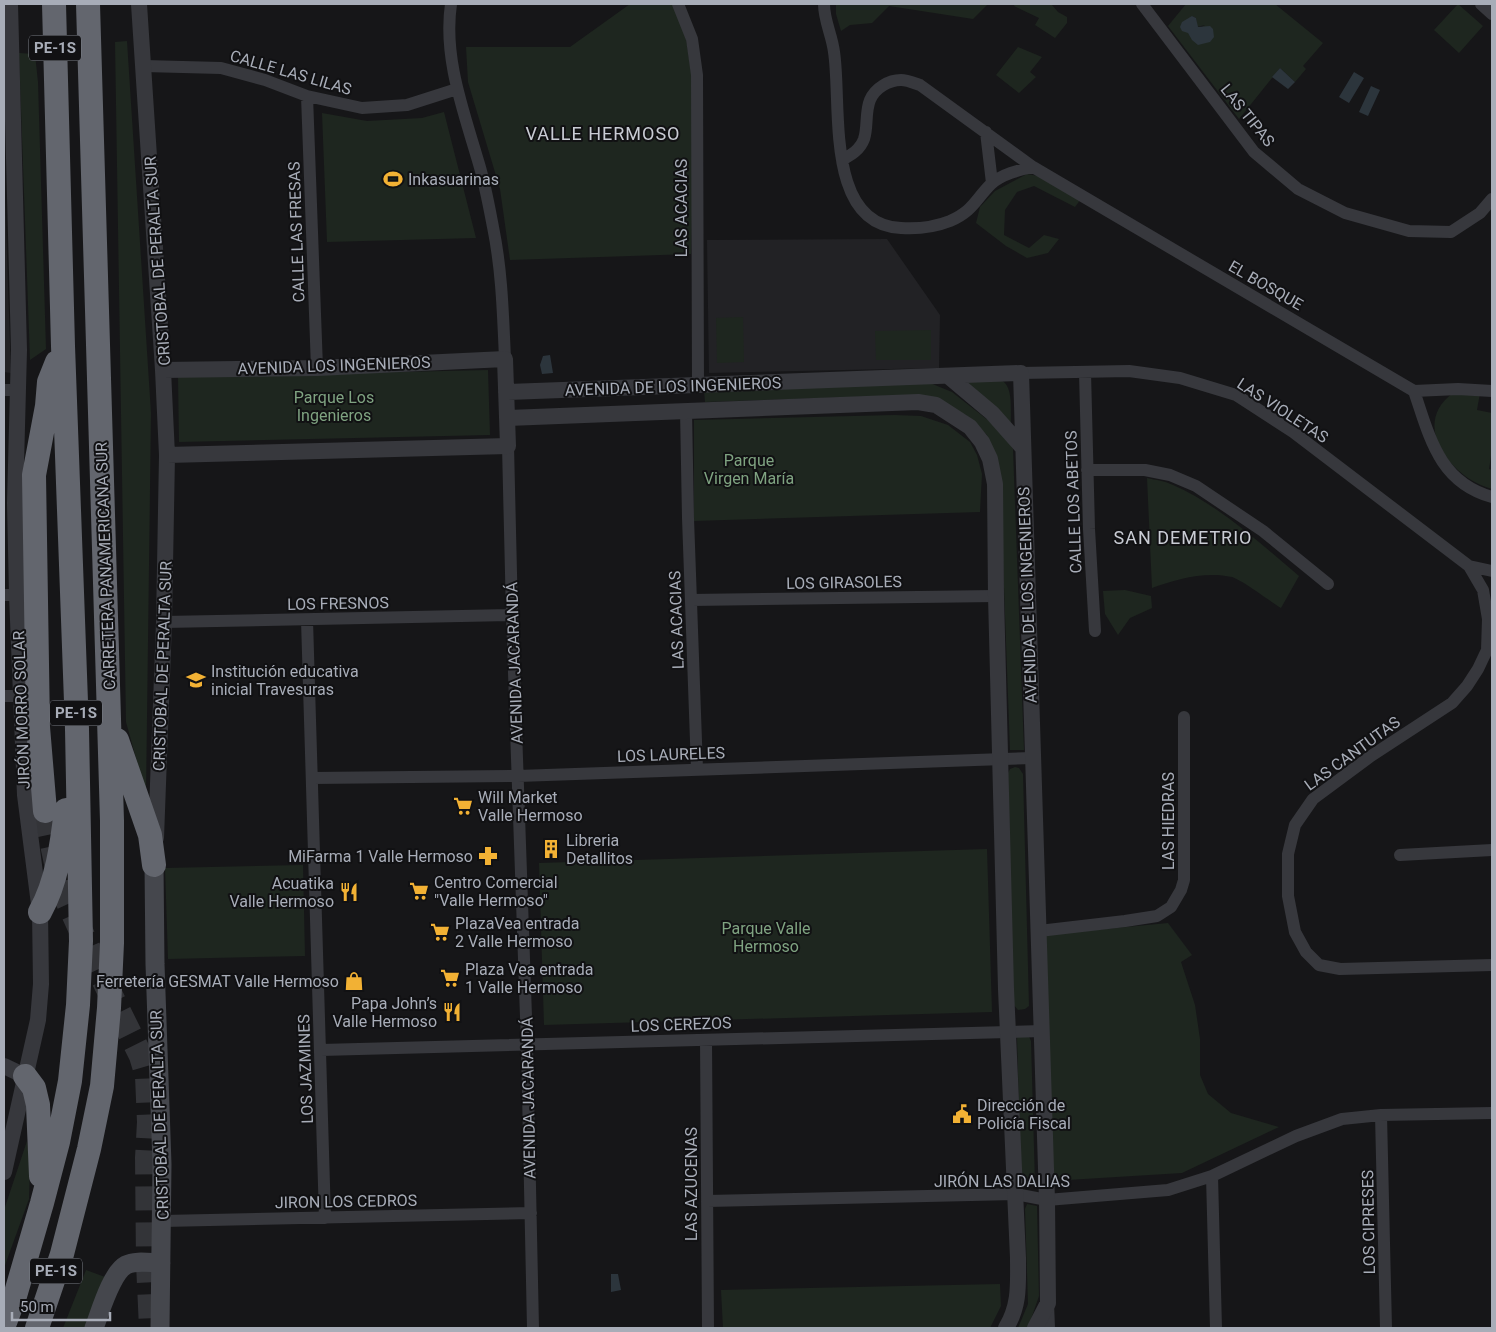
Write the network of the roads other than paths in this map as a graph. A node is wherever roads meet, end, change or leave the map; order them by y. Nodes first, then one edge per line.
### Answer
1 (10, 4) edge
2 (54, 4) edge
3 (88, 4) edge
4 (139, 4) edge
5 (452, 4) edge
6 (678, 4) edge
7 (824, 4) edge
8 (1142, 4) edge
9 (1481, 4) edge
10 (1492, 14) edge
11 (144, 66) junction
12 (457, 89) junction
13 (307, 96) junction
14 (986, 132) junction
15 (842, 160) junction
16 (1033, 167) junction
17 (992, 183) junction
18 (1492, 199) edge
19 (63, 346) junction
20 (505, 359) junction
21 (317, 368) junction
22 (163, 370) junction
23 (1085, 372) junction
24 (1021, 374) junction
25 (948, 376) junction
26 (698, 385) junction
27 (11, 390) edge
28 (1414, 391) junction
29 (1492, 391) edge
30 (506, 392) junction
31 (686, 410) junction
32 (507, 418) junction
33 (508, 446) junction
34 (1023, 448) junction
35 (167, 455) junction
36 (1087, 470) junction
37 (1492, 497) edge
38 (10, 503) edge
39 (1469, 566) junction
40 (1492, 571) edge
41 (1328, 584) dead end
42 (10, 595) edge
43 (996, 596) junction
44 (691, 600) junction
45 (512, 615) junction
46 (308, 620) junction
47 (164, 622) junction
48 (1095, 631) dead end
49 (1492, 666) edge
50 (1478, 669) junction
51 (4, 696) edge
52 (20, 696) junction
53 (109, 717) junction
54 (1184, 717) dead end
55 (77, 729) junction
56 (1032, 758) junction
57 (1000, 759) junction
58 (697, 769) junction
59 (518, 776) junction
60 (312, 778) junction
61 (46, 811) tunnel mouth
62 (1492, 850) edge
63 (1400, 855) dead end
64 (154, 866) junction
65 (40, 912) junction
66 (1039, 931) junction
67 (1492, 965) edge
68 (1042, 1031) junction
69 (1008, 1032) junction
70 (706, 1040) junction
71 (527, 1045) junction
72 (321, 1050) junction
73 (4, 1066) edge
74 (25, 1076) junction
75 (1492, 1113) edge
76 (1381, 1116) junction
77 (4, 1172) edge
78 (1212, 1176) junction
79 (1015, 1194) junction
80 (1047, 1200) junction
81 (707, 1201) junction
82 (42, 1203) junction
83 (531, 1213) junction
84 (325, 1218) junction
85 (163, 1221) junction
86 (161, 1263) junction
87 (9, 1303) edge
88 (1048, 1304) junction
89 (4, 1325) edge
90 (37, 1328) edge
91 (94, 1328) edge
92 (160, 1328) edge
93 (533, 1328) edge
94 (708, 1328) edge
95 (1006, 1328) edge
96 (1035, 1328) edge
97 (1049, 1328) edge
98 (1216, 1328) edge
99 (1386, 1328) edge

1 - 27 street, JIRÓN MORRO SOLAR
2 - 19 highway, CARRETERA PANAMERICANA SUR / PE-1S
3 - 53 highway, CARRETERA PANAMERICANA SUR / PE-1S
4 - 11 street, CRISTOBAL DE PERALTA SUR
5 - 12 street, AVENIDA JACARANDÁ
6 - 26 street, LAS ACACIAS
7 - 15 street
8 - 18 street, LAS TIPAS
9 - 10 street
11 - 13 street, CALLE LAS LILAS
11 - 22 street, CRISTOBAL DE PERALTA SUR
12 - 13 street, CALLE LAS LILAS
12 - 20 street, AVENIDA JACARANDÁ
13 - 21 street, CALLE LAS FRESAS
14 - 15 street
14 - 16 street, EL BOSQUE
14 - 17 street
15 - 17 street
16 - 17 street
16 - 28 street, EL BOSQUE
19 - 55 highway, CARRETERA PANAMERICANA SUR / PE-1S
19 - 61 highway
20 - 21 street, AVENIDA LOS INGENIEROS
20 - 30 street, AVENIDA JACARANDÁ
21 - 22 street, AVENIDA LOS INGENIEROS
22 - 35 street, CRISTOBAL DE PERALTA SUR
23 - 24 street, LAS VIOLETAS
23 - 36 street, CALLE LOS ABETOS
23 - 39 street, LAS VIOLETAS
24 - 25 street, AVENIDA DE LOS INGENIEROS
24 - 34 street, AVENIDA DE LOS INGENIEROS
25 - 26 street, AVENIDA DE LOS INGENIEROS
25 - 34 street
26 - 30 street, AVENIDA DE LOS INGENIEROS
27 - 38 street, JIRÓN MORRO SOLAR
28 - 29 street
28 - 37 street
30 - 32 street, AVENIDA JACARANDÁ
31 - 32 street, AVENIDA DE LOS INGENIEROS
31 - 43 street, AVENIDA DE LOS INGENIEROS
31 - 44 street, LAS ACACIAS
32 - 33 street, AVENIDA JACARANDÁ
33 - 35 street
33 - 45 street, AVENIDA JACARANDÁ
34 - 56 street, AVENIDA DE LOS INGENIEROS
35 - 47 street, CRISTOBAL DE PERALTA SUR
36 - 41 street
36 - 48 street, CALLE LOS ABETOS
38 - 42 street, JIRÓN MORRO SOLAR
39 - 40 street, LAS VIOLETAS
39 - 50 street, LAS CANTUTAS
42 - 52 street, JIRÓN MORRO SOLAR
43 - 44 street, LOS GIRASOLES
43 - 57 street, AVENIDA DE LOS INGENIEROS
44 - 58 street, LAS ACACIAS
45 - 46 street, LOS FRESNOS
45 - 59 street, AVENIDA JACARANDÁ
46 - 47 street, LOS FRESNOS
46 - 60 street, LOS JAZMINES
47 - 64 street, CRISTOBAL DE PERALTA SUR
49 - 50 street
50 - 67 street, LAS CANTUTAS
51 - 52 street
52 - 65 street, JIRÓN MORRO SOLAR
53 - 64 highway
53 - 90 highway, CARRETERA PANAMERICANA SUR / PE-1S
54 - 66 street, LAS HIEDRAS
55 - 65 highway
55 - 82 highway, CARRETERA PANAMERICANA SUR / PE-1S
56 - 57 street, LOS LAURELES
56 - 66 street, AVENIDA DE LOS INGENIEROS
57 - 58 street, LOS LAURELES
57 - 69 street, AVENIDA DE LOS INGENIEROS
58 - 59 street, LOS LAURELES
59 - 60 street, LOS LAURELES
59 - 71 street, AVENIDA JACARANDÁ
60 - 72 street, LOS JAZMINES
62 - 63 street
64 - 85 main road, CRISTOBAL DE PERALTA SUR
65 - 74 street, JIRÓN MORRO SOLAR
66 - 68 street, AVENIDA DE LOS INGENIEROS
68 - 69 street, LOS CEREZOS
68 - 80 street, AVENIDA DE LOS INGENIEROS
69 - 70 street, LOS CEREZOS
69 - 79 street, AVENIDA DE LOS INGENIEROS
70 - 71 street, LOS CEREZOS
70 - 81 street, LAS AZUCENAS
71 - 72 street, LOS CEREZOS
71 - 83 street, AVENIDA JACARANDÁ
72 - 84 street, LOS JAZMINES
73 - 74 street
74 - 77 street, JIRÓN MORRO SOLAR
74 - 82 highway
75 - 76 street, JIRÓN LAS DALIAS
76 - 78 street, JIRÓN LAS DALIAS
76 - 99 street, LOS CIPRESES
78 - 80 street, JIRÓN LAS DALIAS
78 - 98 street
79 - 80 street, JIRÓN LAS DALIAS
79 - 81 street, JIRÓN LAS DALIAS
79 - 95 street, AVENIDA DE LOS INGENIEROS
80 - 88 street, AVENIDA DE LOS INGENIEROS
81 - 94 street, LAS AZUCENAS
82 - 87 highway, CARRETERA PANAMERICANA SUR / PE-1S
83 - 84 street, JIRON LOS CEDROS
83 - 93 street, AVENIDA JACARANDÁ
84 - 85 street, JIRON LOS CEDROS
85 - 86 main road, CRISTOBAL DE PERALTA SUR
86 - 91 main road
86 - 92 main road, CRISTOBAL DE PERALTA SUR
87 - 89 highway, CARRETERA PANAMERICANA SUR / PE-1S
88 - 96 street, AVENIDA DE LOS INGENIEROS
88 - 97 street

